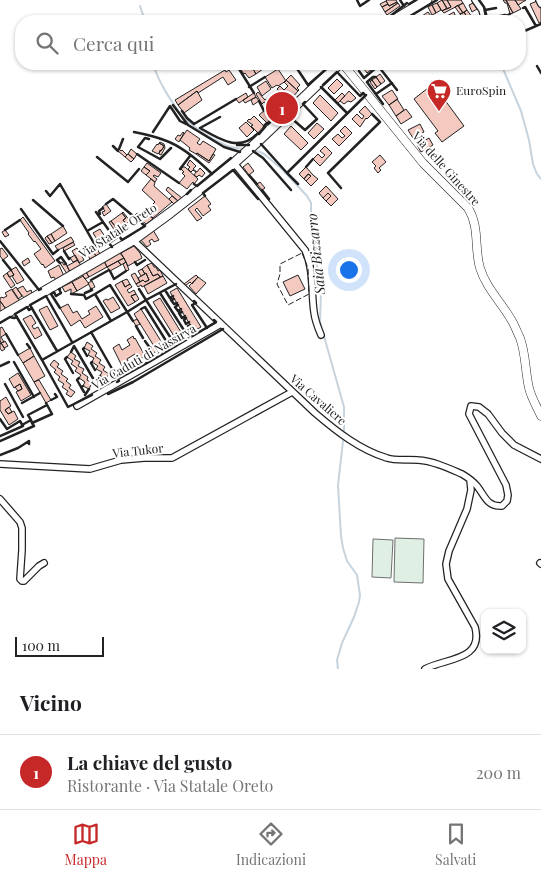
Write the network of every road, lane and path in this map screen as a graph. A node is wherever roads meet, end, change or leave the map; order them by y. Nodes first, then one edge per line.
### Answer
1 (427, 0) edge
2 (475, 0) edge
3 (538, 0) edge
4 (541, 4) edge
5 (402, 15) edge
6 (483, 15) edge
7 (333, 70) edge
8 (348, 70) edge
9 (234, 163) junction
10 (133, 240) junction
11 (0, 317) edge
12 (221, 324) junction
13 (321, 335) dead end
14 (292, 392) junction
15 (77, 406) dead end
16 (541, 416) edge
17 (541, 459) edge
18 (0, 464) edge
19 (470, 480) junction
20 (0, 499) edge
21 (44, 563) dead end
22 (426, 669) edge

1 - 5 main road
2 - 6 street
3 - 4 street
7 - 9 main road, Via Statale Oreto
8 - 16 street, Via delle Ginestre
9 - 10 main road, Via Statale Oreto
9 - 13 street
10 - 11 main road, Via Statale Oreto
10 - 12 street, Via Cavaliere
12 - 14 street, Via Cavaliere
12 - 15 street, Via Caduti di Nassirya
14 - 18 street, Via Tukor
14 - 19 street, Via Cavaliere
17 - 19 street, Via Cavaliere
19 - 22 street
20 - 21 street

